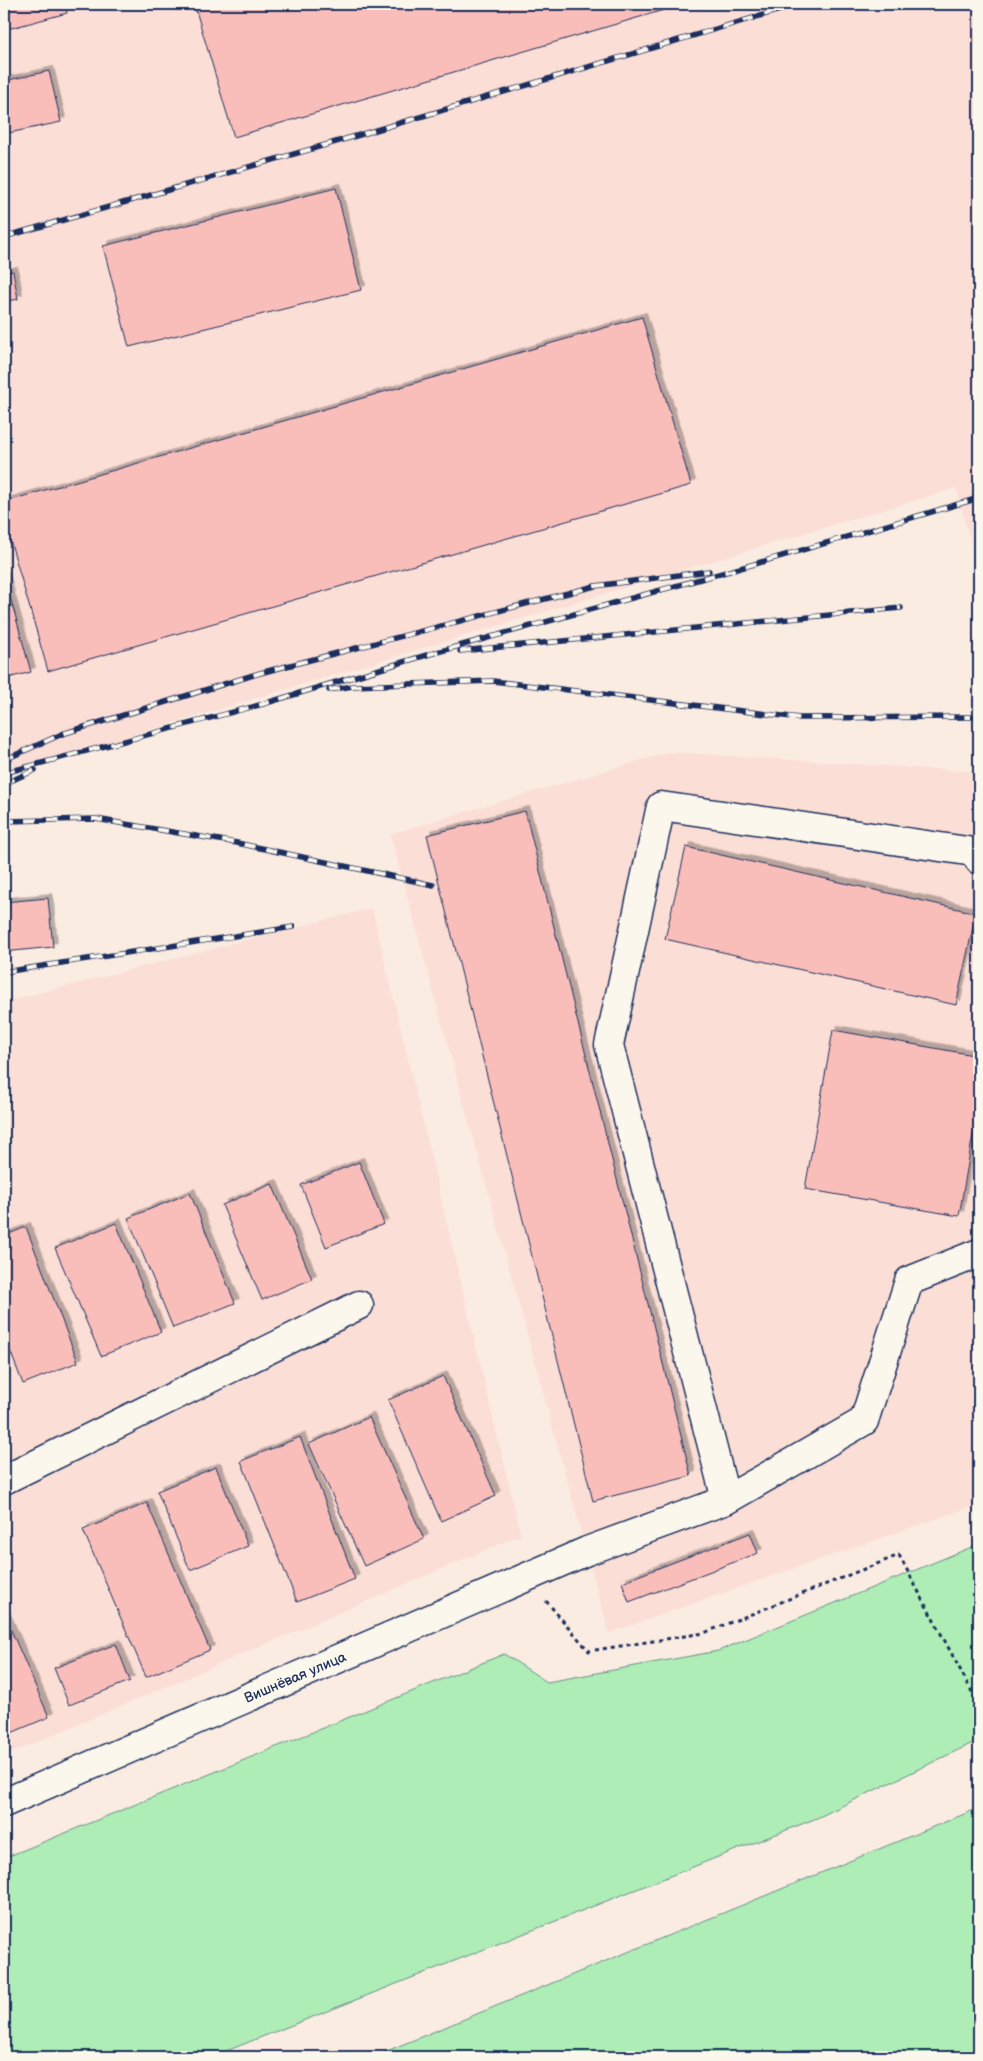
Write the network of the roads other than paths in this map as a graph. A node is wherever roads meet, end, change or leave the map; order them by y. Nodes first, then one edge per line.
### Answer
1 (979, 860) edge
2 (979, 1253) edge
3 (359, 1305) dead end
4 (4, 1480) edge
5 (726, 1500) junction
6 (4, 1803) edge

1 - 5 street
2 - 5 street, Вишнёвая улица
3 - 4 street
5 - 6 street, Вишнёвая улица

